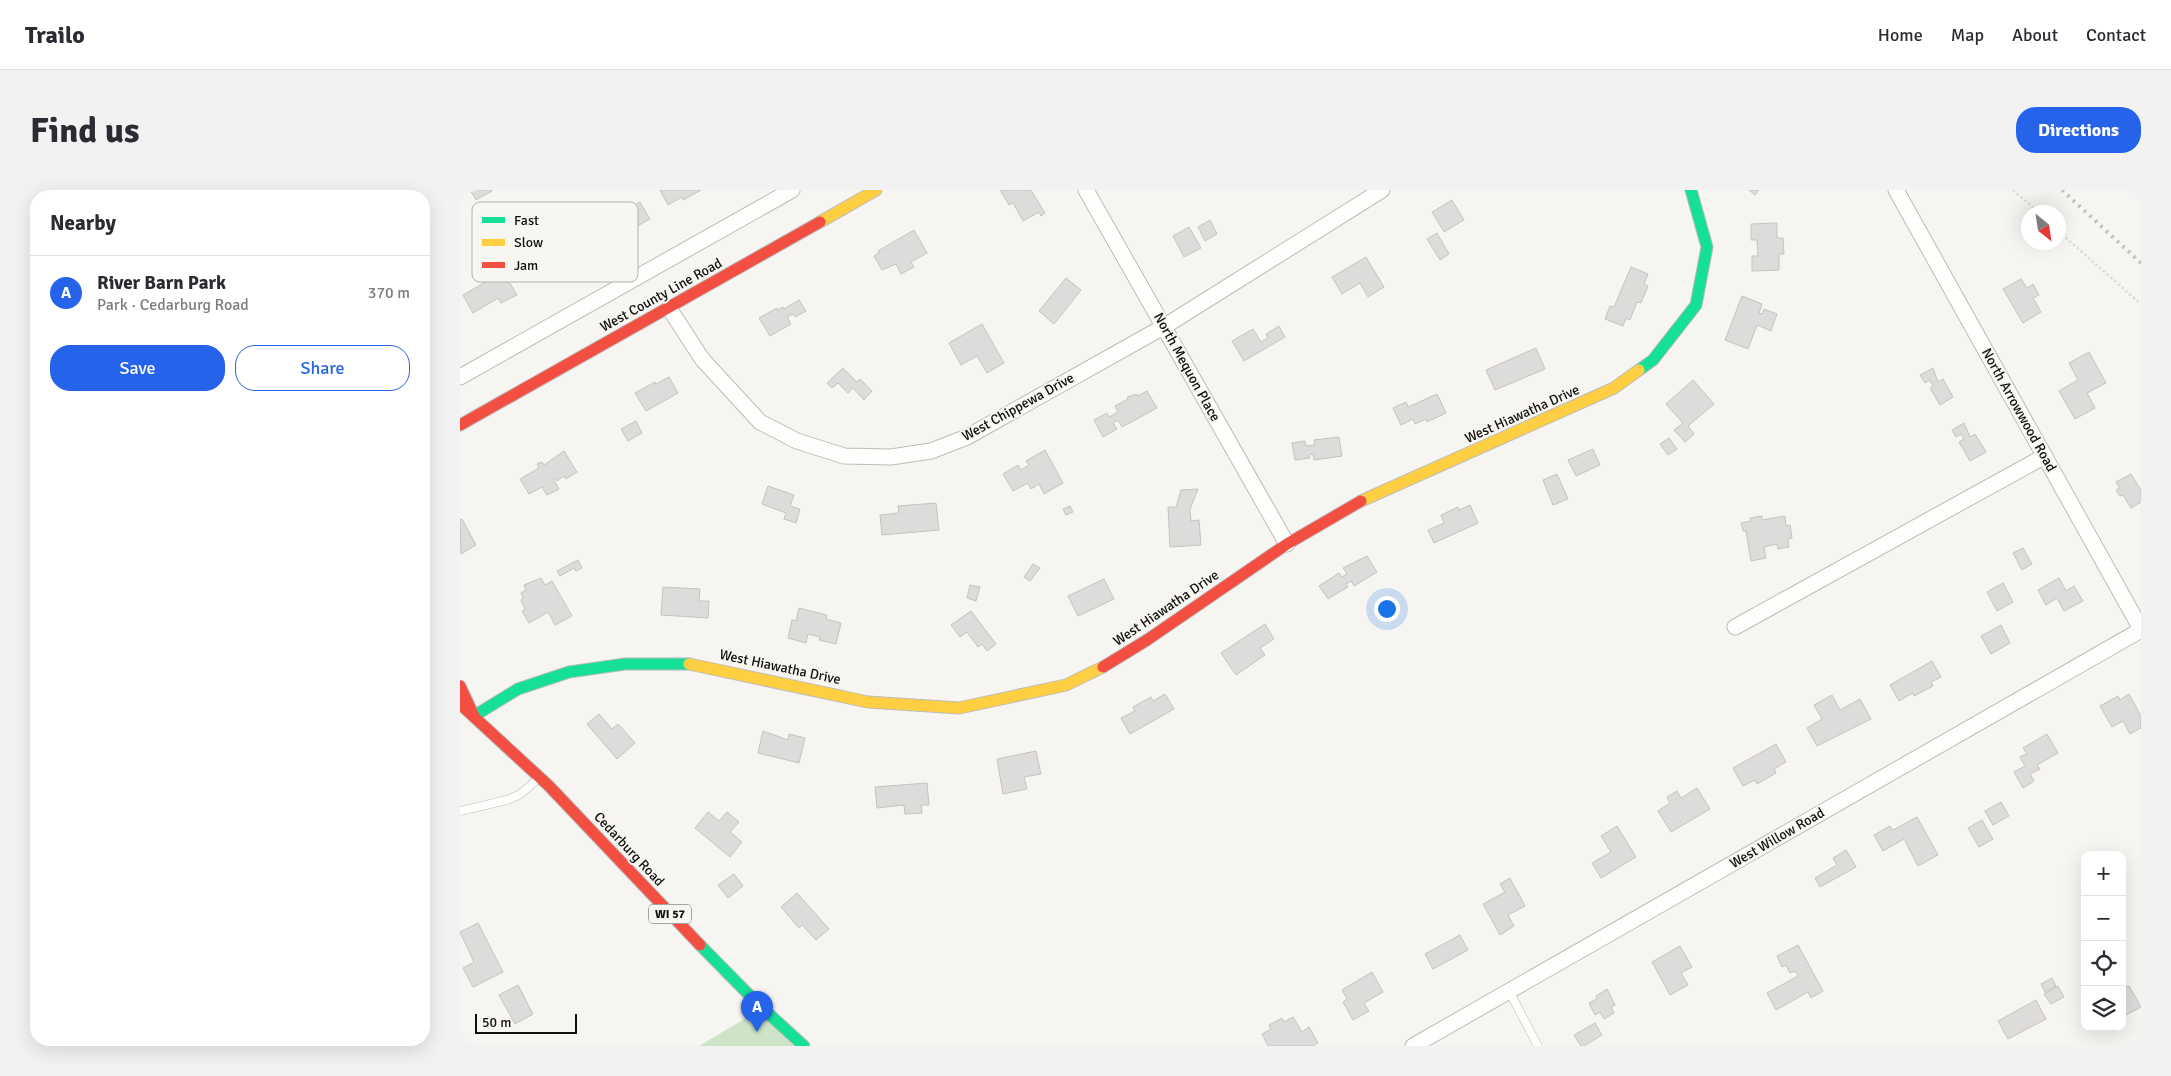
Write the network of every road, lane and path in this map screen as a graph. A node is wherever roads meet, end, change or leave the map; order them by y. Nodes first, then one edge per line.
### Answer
1 (792, 190) edge
2 (876, 190) edge
3 (1086, 190) edge
4 (1382, 190) edge
5 (1691, 190) edge
6 (1896, 190) edge
7 (2013, 190) edge
8 (2030, 205) edge
9 (2066, 238) edge
10 (638, 277) edge
11 (630, 282) edge
12 (2141, 304) edge
13 (669, 308) junction
14 (1165, 326) junction
15 (460, 378) edge
16 (460, 425) edge
17 (2044, 456) junction
18 (1287, 544) junction
19 (1734, 627) dead end
20 (2141, 630) edge
21 (460, 686) edge
22 (460, 704) edge
23 (474, 716) junction
24 (541, 776) junction
25 (460, 811) edge
26 (1509, 991) junction
27 (804, 1046) edge
28 (1413, 1046) edge
29 (1538, 1046) edge

1 - 10 street
2 - 13 street, West County Line Road
3 - 14 street, North Mequon Place
4 - 14 street, West Chippewa Drive
5 - 18 street, West Hiawatha Drive
6 - 17 street, North Arrowwood Road
7 - 8 path
9 - 12 path
11 - 15 street
13 - 14 street, West Chippewa Drive
13 - 16 street, West County Line Road
14 - 18 street, North Mequon Place
17 - 19 street
17 - 20 street, North Arrowwood Road
18 - 23 street, West Hiawatha Drive
20 - 26 street, West Willow Road
21 - 23 street, Cedarburg Road / WI 57
22 - 23 street, Cedarburg Road / WI 57
23 - 24 street, Cedarburg Road / WI 57
24 - 25 lane
24 - 27 street, Cedarburg Road / WI 57
26 - 28 street, West Willow Road
26 - 29 lane

